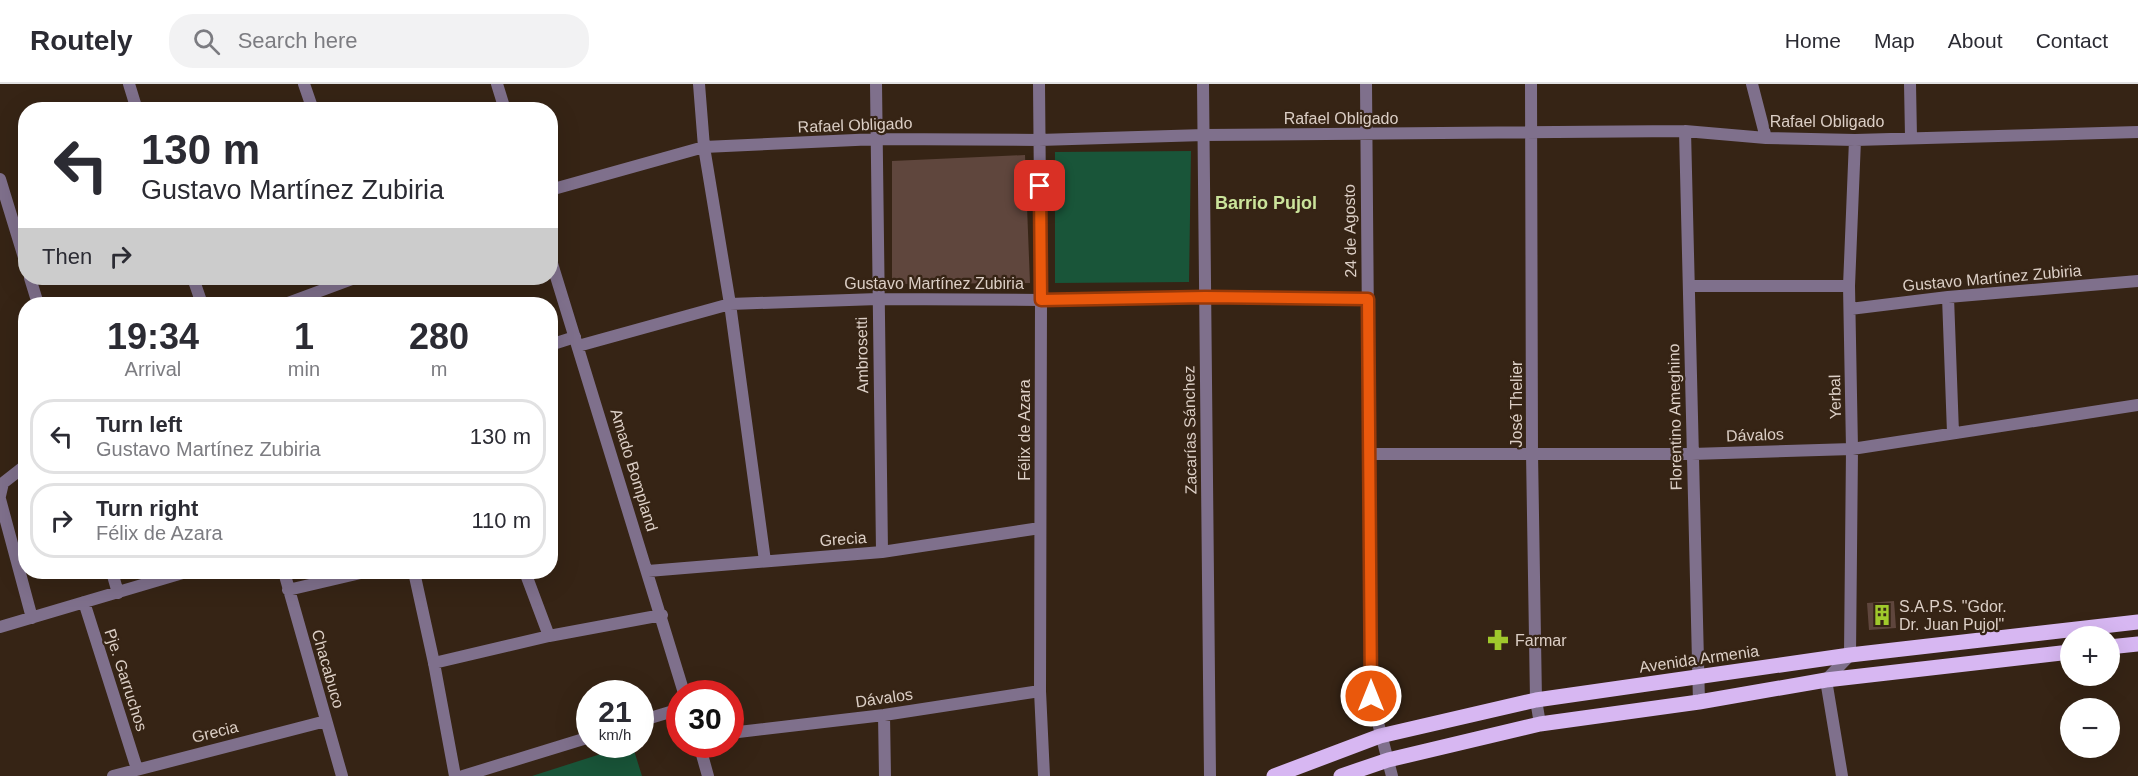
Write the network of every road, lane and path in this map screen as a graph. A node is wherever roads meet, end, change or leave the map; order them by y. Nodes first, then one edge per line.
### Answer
1 (129, 84) edge
2 (304, 84) edge
3 (497, 84) edge
4 (699, 84) edge
5 (876, 84) edge
6 (1039, 84) edge
7 (1203, 84) edge
8 (1366, 84) edge
9 (1531, 84) edge
10 (1752, 84) edge
11 (1910, 84) edge
12 (135, 102) edge
13 (310, 102) edge
14 (503, 102) edge
15 (1685, 131) junction
16 (1531, 132) junction
17 (2138, 132) edge
18 (1366, 134) junction
19 (1204, 135) junction
20 (1911, 137) junction
21 (1767, 138) junction
22 (877, 139) junction
23 (1039, 140) junction
24 (1855, 140) junction
25 (704, 147) junction
26 (0, 178) edge
27 (558, 188) edge
28 (18, 238) edge
29 (2138, 281) edge
30 (558, 282) edge
31 (336, 285) edge
32 (1689, 286) junction
33 (1849, 286) junction
34 (304, 297) edge
35 (1205, 297) junction
36 (1948, 297) junction
37 (878, 299) junction
38 (1368, 299) junction
39 (1041, 300) junction
40 (730, 303) junction
41 (1850, 309) junction
42 (577, 342) junction
43 (558, 344) edge
44 (2138, 405) edge
45 (1953, 433) junction
46 (1852, 449) junction
47 (1532, 453) junction
48 (1370, 454) junction
49 (1692, 454) junction
50 (18, 471) edge
51 (0, 497) edge
52 (1040, 528) junction
53 (882, 552) junction
54 (765, 561) junction
55 (18, 565) edge
56 (648, 571) junction
57 (22, 579) edge
58 (114, 579) edge
59 (163, 579) edge
60 (286, 579) edge
61 (335, 579) edge
62 (416, 579) edge
63 (528, 579) edge
64 (288, 590) junction
65 (118, 593) junction
66 (84, 602) junction
67 (662, 615) junction
68 (32, 618) junction
69 (2138, 622) edge
70 (0, 627) edge
71 (549, 636) junction
72 (2138, 644) edge
73 (2120, 646) edge
74 (2060, 653) edge
75 (1850, 655) junction
76 (434, 663) junction
77 (1697, 678) junction
78 (680, 680) edge
79 (1826, 680) junction
80 (1040, 691) junction
81 (1536, 700) junction
82 (1699, 702) junction
83 (884, 715) junction
84 (326, 721) junction
85 (1540, 724) junction
86 (744, 732) edge
87 (1380, 736) junction
88 (576, 741) edge
89 (703, 758) edge
90 (1388, 760) junction
91 (137, 769) junction
92 (112, 776) edge
93 (342, 776) edge
94 (454, 776) edge
95 (463, 776) edge
96 (708, 776) edge
97 (885, 776) edge
98 (1044, 776) edge
99 (1210, 776) edge
100 (1274, 776) edge
101 (1341, 776) edge
102 (1392, 776) edge
103 (1842, 776) edge

1 - 12 street
2 - 13 street
3 - 14 street
4 - 25 street
5 - 22 street, Ambrosetti
6 - 23 street, Félix de Azara
7 - 19 street, Zacarías Sánchez
8 - 18 street, 24 de Agosto
9 - 16 street, José Thelier
10 - 21 street
11 - 20 street
15 - 16 street, Rafael Obligado
15 - 21 street, Rafael Obligado
15 - 32 street, Florentino Ameghino
16 - 18 street, Rafael Obligado
16 - 47 street, José Thelier
17 - 20 street, Rafael Obligado
18 - 19 street, Rafael Obligado
18 - 38 street, 24 de Agosto
19 - 23 street, Rafael Obligado
19 - 35 street, Zacarías Sánchez
20 - 24 street, Rafael Obligado
21 - 24 street, Rafael Obligado
22 - 23 street, Rafael Obligado
22 - 25 street, Rafael Obligado
22 - 37 street, Ambrosetti
23 - 39 street, Félix de Azara
24 - 33 street, Yerbal
25 - 27 street, Rafael Obligado
25 - 40 street
26 - 28 street
29 - 36 street, Gustavo Martínez Zubiria
30 - 42 street, Amado Bompland
31 - 34 street
32 - 33 street
32 - 49 street, Florentino Ameghino
33 - 41 street, Yerbal
35 - 38 street, Gustavo Martínez Zubiria
35 - 39 street, Gustavo Martínez Zubiria
35 - 99 street, Zacarías Sánchez
36 - 41 street, Gustavo Martínez Zubiria
36 - 45 street
37 - 39 street, Gustavo Martínez Zubiria
37 - 40 street, Gustavo Martínez Zubiria
37 - 53 street, Ambrosetti
38 - 48 street, 24 de Agosto
39 - 52 street, Félix de Azara
40 - 42 street, Gustavo Martínez Zubiria
40 - 54 street
41 - 46 street, Yerbal
42 - 43 street, Gustavo Martínez Zubiria
42 - 56 street, Amado Bompland
44 - 45 street, Dávalos
45 - 46 street, Dávalos
46 - 49 street, Dávalos
46 - 75 street, Yerbal
47 - 48 street, Dávalos
47 - 49 street, Dávalos
47 - 81 street, José Thelier
48 - 87 street, 24 de Agosto
49 - 77 street, Florentino Ameghino
50 - 51 street
51 - 55 street
52 - 53 street, Grecia
52 - 80 street, Félix de Azara
53 - 54 street, Grecia
54 - 56 street, Grecia
56 - 67 street, Amado Bompland
57 - 68 street
58 - 65 street
59 - 65 street
60 - 64 street, Chacabuco
61 - 64 street
62 - 76 street
63 - 71 street
64 - 84 street, Chacabuco
65 - 66 street
66 - 68 street
66 - 91 street, Pje. Garruchos
67 - 71 street
67 - 78 street, Amado Bompland
68 - 70 street
69 - 75 main road, Avenida Armenia
71 - 76 street
72 - 73 main road
74 - 79 main road
75 - 77 main road, Avenida Armenia
75 - 79 street
76 - 94 street
77 - 81 main road, Avenida Armenia
77 - 82 street, Florentino Ameghino
79 - 82 main road
79 - 103 street
80 - 83 street, Dávalos
80 - 98 street, Félix de Azara
81 - 85 street, José Thelier
81 - 87 main road, Avenida Armenia
82 - 85 main road
83 - 86 street, Dávalos
83 - 97 street
84 - 91 street, Grecia
84 - 93 street, Chacabuco
85 - 90 main road
87 - 90 street, 24 de Agosto
87 - 100 main road, Avenida Armenia
88 - 95 street
89 - 96 street
90 - 101 main road
90 - 102 street, 24 de Agosto
91 - 92 street, Grecia

